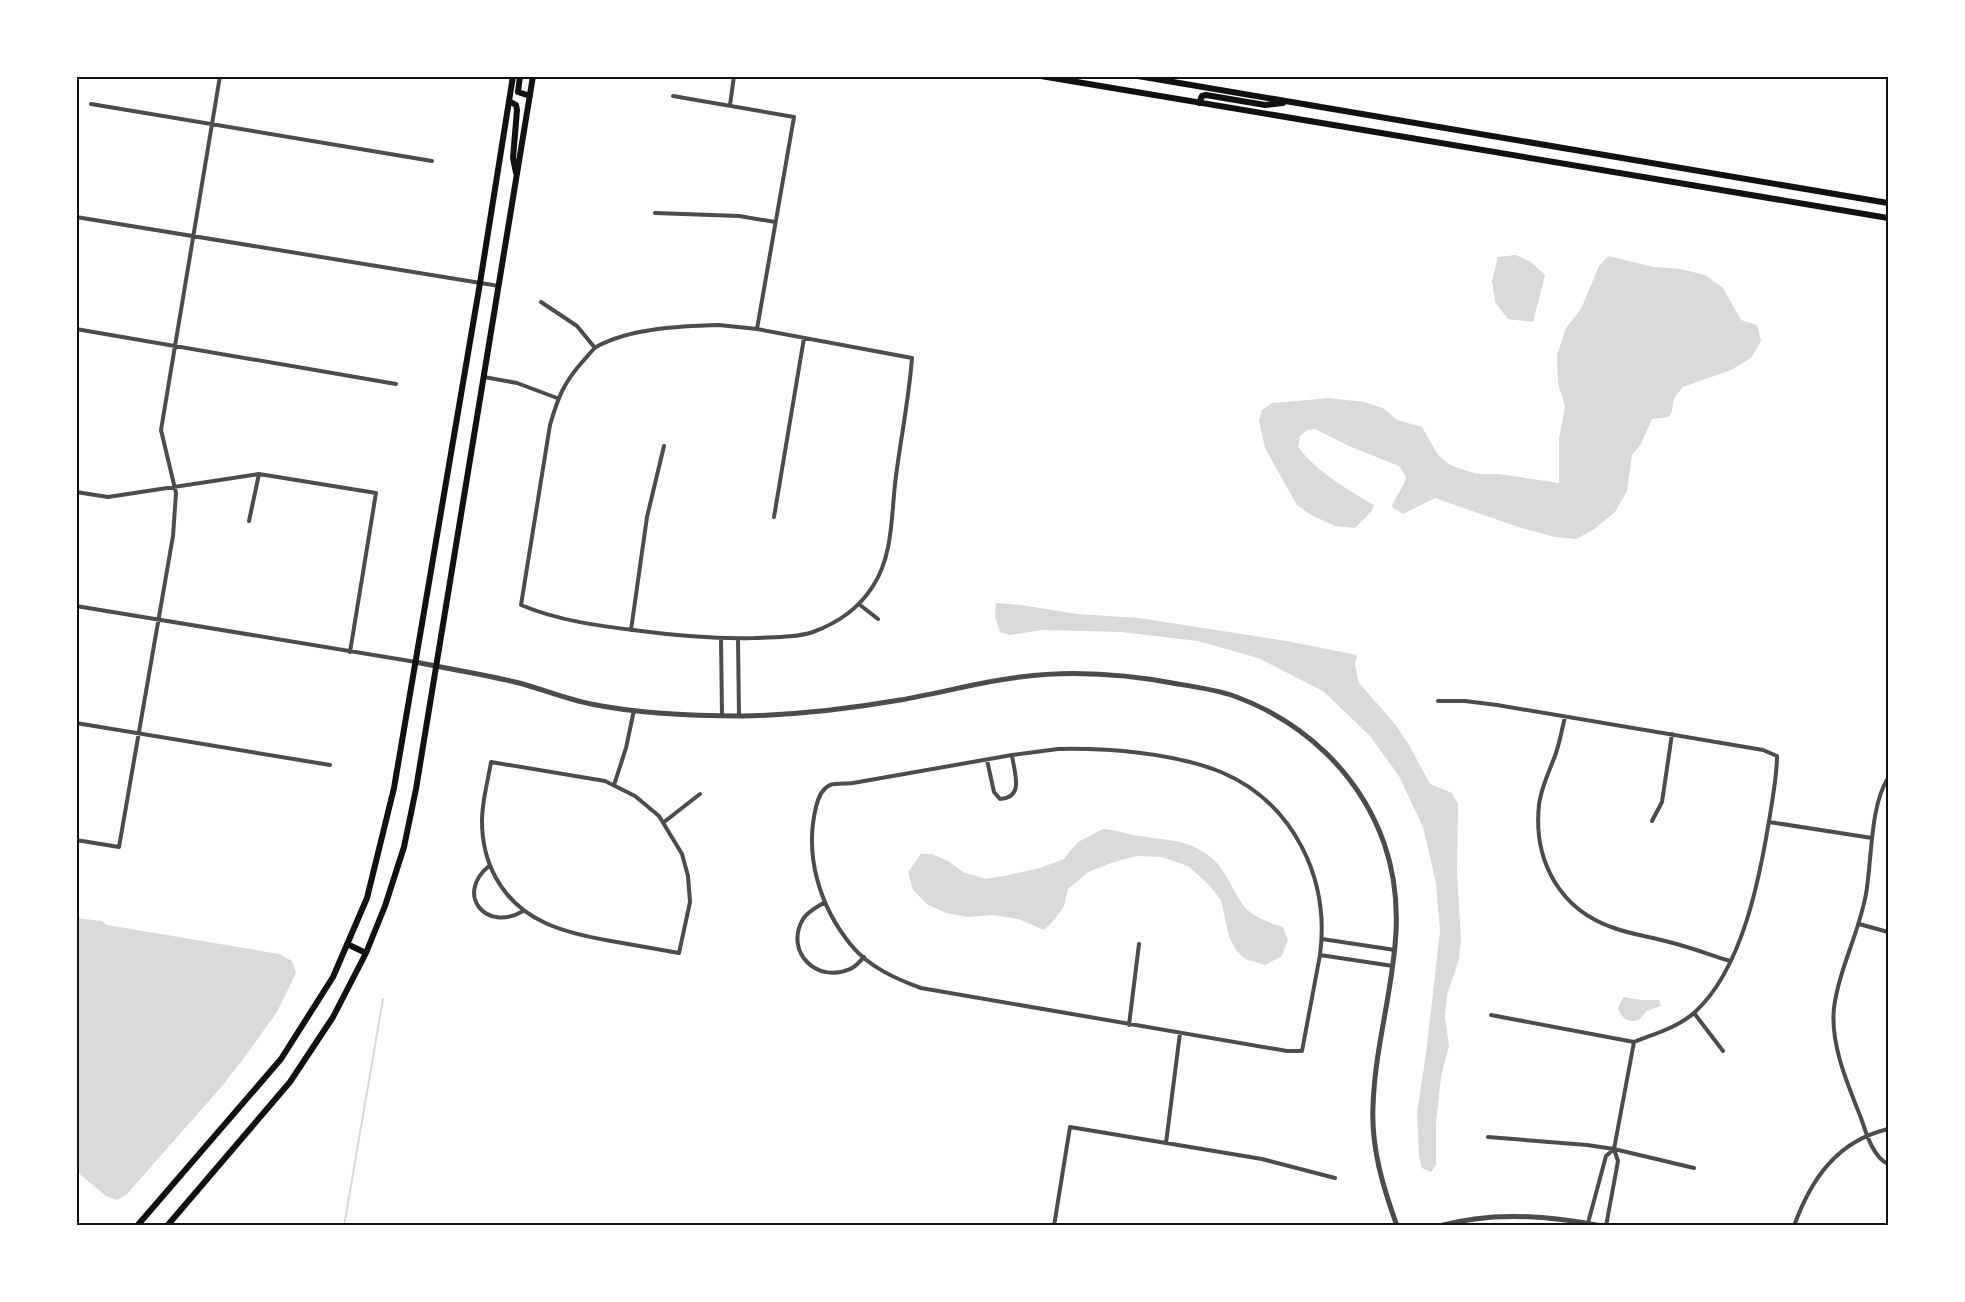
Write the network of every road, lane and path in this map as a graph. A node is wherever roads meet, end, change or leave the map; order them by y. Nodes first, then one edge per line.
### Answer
1 (220, 76) edge
2 (513, 76) edge
3 (520, 76) edge
4 (533, 76) edge
5 (734, 76) edge
6 (1041, 76) edge
7 (1138, 76) edge
8 (530, 96) junction
9 (673, 96) dead end
10 (509, 101) junction
11 (1292, 102) junction
12 (1199, 103) junction
13 (91, 104) dead end
14 (730, 105) junction
15 (211, 126) junction
16 (432, 161) dead end
17 (516, 179) junction
18 (1888, 203) edge
19 (655, 213) dead end
20 (76, 217) edge
21 (1888, 218) edge
22 (775, 222) junction
23 (192, 236) junction
24 (480, 283) junction
25 (499, 286) junction
26 (541, 302) dead end
27 (76, 329) edge
28 (757, 329) junction
29 (804, 338) junction
30 (175, 345) junction
31 (595, 348) junction
32 (484, 377) junction
33 (396, 384) dead end
34 (557, 398) junction
35 (664, 446) dead end
36 (259, 474) junction
37 (175, 488) junction
38 (76, 492) edge
39 (774, 517) dead end
40 (249, 521) dead end
41 (860, 605) junction
42 (76, 606) edge
43 (878, 619) dead end
44 (159, 620) junction
45 (631, 630) junction
46 (721, 638) junction
47 (738, 638) junction
48 (350, 652) junction
49 (416, 662) junction
50 (436, 666) junction
51 (1438, 701) dead end
52 (634, 710) junction
53 (722, 715) junction
54 (740, 716) junction
55 (1564, 717) junction
56 (76, 723) edge
57 (140, 733) junction
58 (1672, 734) junction
59 (1012, 755) junction
60 (987, 760) junction
61 (330, 765) dead end
62 (1888, 778) edge
63 (614, 785) junction
64 (700, 794) dead end
65 (1652, 821) dead end
66 (664, 822) junction
67 (1769, 822) junction
68 (1872, 838) junction
69 (76, 840) edge
70 (489, 866) junction
71 (825, 903) junction
72 (524, 911) junction
73 (1859, 924) junction
74 (1888, 932) edge
75 (1322, 939) junction
76 (347, 944) junction
77 (1139, 945) dead end
78 (1396, 951) junction
79 (366, 953) junction
80 (1320, 955) junction
81 (864, 957) junction
82 (1730, 961) junction
83 (1394, 966) junction
84 (1694, 1013) junction
85 (1491, 1016) dead end
86 (1129, 1025) junction
87 (1180, 1033) junction
88 (1634, 1042) junction
89 (1724, 1051) dead end
90 (1888, 1128) edge
91 (1867, 1136) junction
92 (1488, 1137) dead end
93 (1166, 1143) junction
94 (1614, 1149) junction
95 (1888, 1164) edge
96 (1694, 1168) dead end
97 (1335, 1178) dead end
98 (1588, 1223) junction
99 (137, 1226) edge
100 (167, 1226) edge
101 (1054, 1226) edge
102 (1397, 1226) edge
103 (1439, 1226) edge
104 (1600, 1226) edge
105 (1606, 1226) edge
106 (1794, 1226) edge

1 - 15 street
2 - 10 main road
3 - 8 main road
4 - 8 main road
5 - 14 street
6 - 12 main road
7 - 11 main road
8 - 17 main road
9 - 14 street
10 - 17 main road
10 - 24 main road
11 - 12 main road
11 - 18 main road
12 - 21 main road
13 - 15 street
14 - 22 street
15 - 16 street
15 - 23 street
17 - 25 main road
19 - 22 street
20 - 23 street
22 - 28 street
23 - 24 street
23 - 30 street
24 - 25 street
24 - 49 main road
25 - 32 main road
26 - 31 street
27 - 30 street
28 - 29 street
28 - 31 street
29 - 39 street
29 - 41 street
30 - 33 street
30 - 37 street
31 - 34 street
32 - 34 street
32 - 50 main road
34 - 45 street
35 - 45 street
36 - 37 street
36 - 40 street
36 - 48 street
37 - 38 street
37 - 44 street
41 - 43 street
41 - 47 street
42 - 44 street
44 - 48 street
44 - 57 street
45 - 46 street
46 - 47 street
46 - 53 street
47 - 54 street
48 - 49 street
49 - 50 street
49 - 76 main road
50 - 52 street
50 - 79 main road
51 - 55 street
52 - 53 street
52 - 63 street
53 - 54 street
54 - 78 street
55 - 58 street
55 - 82 street
56 - 57 street
57 - 61 street
57 - 69 street
58 - 65 street
58 - 67 street
59 - 60 street
59 - 60 street
59 - 75 street
60 - 71 street
62 - 68 street
63 - 66 street
63 - 70 street
64 - 66 street
66 - 72 street
67 - 68 street
67 - 82 street
68 - 73 street
70 - 72 street
70 - 72 street
71 - 81 street
71 - 81 street
73 - 74 street
73 - 91 street
75 - 78 street
75 - 80 street
76 - 79 main road
76 - 99 main road
77 - 86 street
78 - 83 street
79 - 100 main road
80 - 83 street
80 - 87 street
81 - 86 street
82 - 84 street
83 - 102 street
84 - 88 street
84 - 89 street
85 - 88 street
86 - 87 street
87 - 93 street
88 - 94 street
90 - 91 street
91 - 95 street
91 - 106 street
92 - 94 street
93 - 97 street
93 - 101 street
94 - 96 street
94 - 98 street
94 - 105 street
98 - 103 street
98 - 104 street

